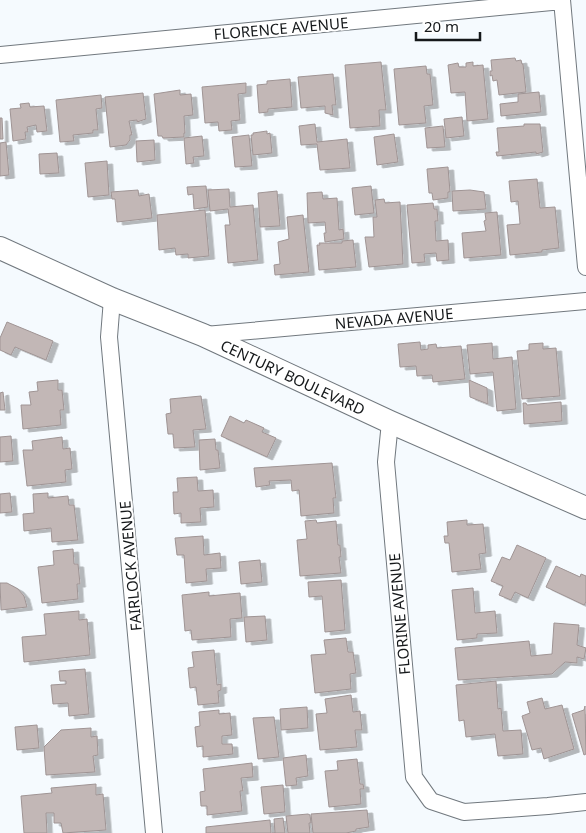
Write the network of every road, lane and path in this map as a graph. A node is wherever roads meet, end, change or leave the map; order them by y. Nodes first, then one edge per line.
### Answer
1 (562, 1) edge
2 (0, 55) edge
3 (0, 248) edge
4 (586, 267) edge
5 (112, 299) junction
6 (586, 302) edge
7 (202, 335) junction
8 (390, 422) junction
9 (586, 508) edge
10 (586, 802) edge
11 (154, 833) edge

1 - 2 street, FLORENCE AVENUE
1 - 4 street
3 - 5 street, CENTURY BOULEVARD
5 - 7 street, CENTURY BOULEVARD
5 - 11 street, FAIRLOCK AVENUE
6 - 7 street, NEVADA AVENUE
7 - 8 street, CENTURY BOULEVARD
8 - 9 street, CENTURY BOULEVARD
8 - 10 street, FLORINE AVENUE

